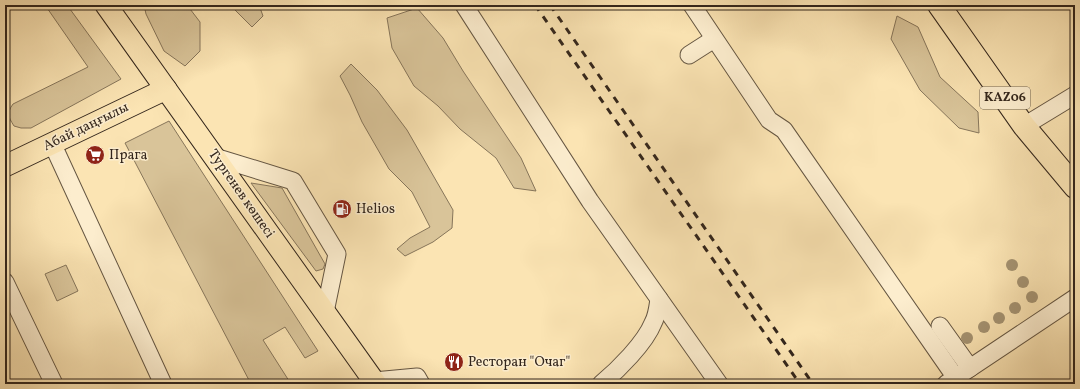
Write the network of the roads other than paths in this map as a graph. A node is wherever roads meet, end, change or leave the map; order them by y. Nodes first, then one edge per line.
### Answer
1 (106, 5) edge
2 (464, 5) edge
3 (692, 5) edge
4 (939, 5) edge
5 (714, 39) junction
6 (689, 55) dead end
7 (166, 89) junction
8 (1075, 95) edge
9 (1024, 126) junction
10 (52, 144) junction
11 (215, 157) junction
12 (5, 166) edge
13 (1075, 186) edge
14 (5, 282) edge
15 (1075, 298) edge
16 (659, 299) junction
17 (325, 312) junction
18 (940, 326) dead end
19 (970, 368) junction
20 (951, 381) edge
21 (375, 382) edge
22 (54, 384) edge
23 (163, 384) edge
24 (421, 384) edge
25 (601, 384) edge
26 (719, 384) edge

1 - 7 main road, Тургенев көшесі
2 - 16 lane
3 - 5 lane
4 - 9 highway, KАZ06
5 - 6 lane
5 - 20 lane
7 - 10 main road, Абай даңғылы
7 - 11 main road, Тургенев көшесі
8 - 9 lane
9 - 13 highway, KАZ06
10 - 12 main road, Абай даңғылы
10 - 23 lane
11 - 17 main road, Тургенев көшесі
11 - 17 lane
14 - 22 lane
15 - 19 lane
16 - 25 lane
16 - 26 lane
17 - 21 main road, Тургенев көшесі
18 - 19 lane
19 - 20 lane
21 - 24 lane

